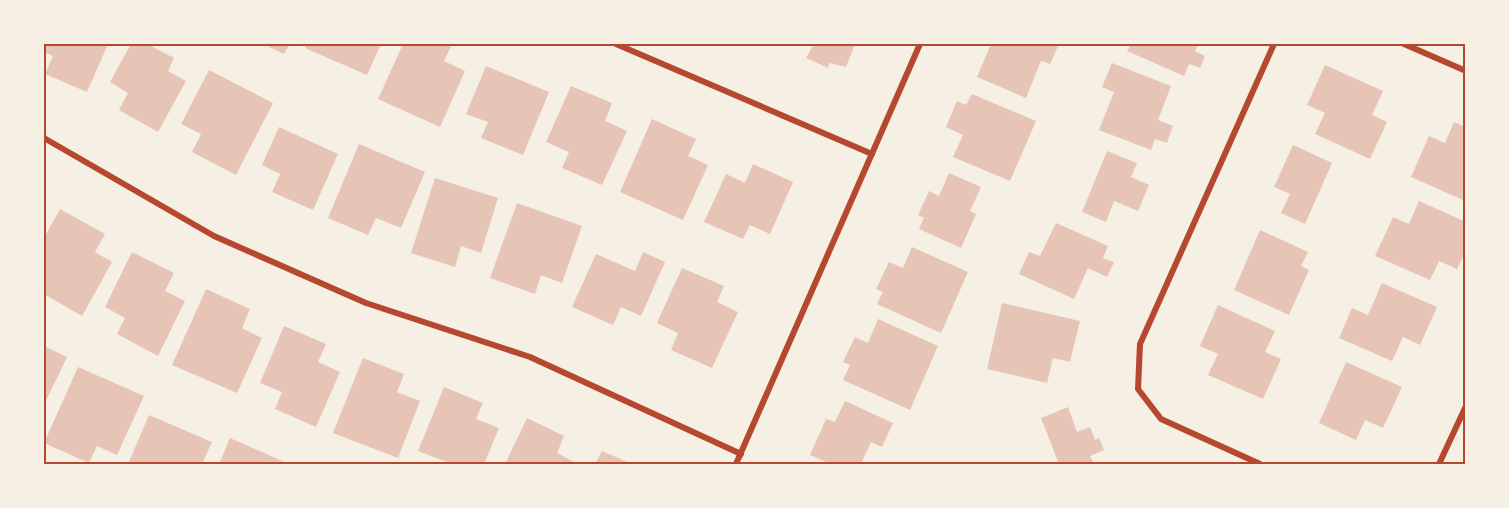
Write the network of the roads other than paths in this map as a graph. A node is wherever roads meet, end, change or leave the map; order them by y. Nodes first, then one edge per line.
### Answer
1 (616, 44) edge
2 (920, 44) edge
3 (1274, 44) edge
4 (1404, 44) edge
5 (1466, 71) edge
6 (44, 138) edge
7 (872, 154) junction
8 (1466, 406) edge
9 (741, 454) junction
10 (736, 465) edge
11 (1260, 465) edge
12 (1439, 465) edge

1 - 7 street
2 - 7 street
3 - 11 street
4 - 5 street
6 - 9 street
7 - 9 street
8 - 12 street
9 - 10 street

